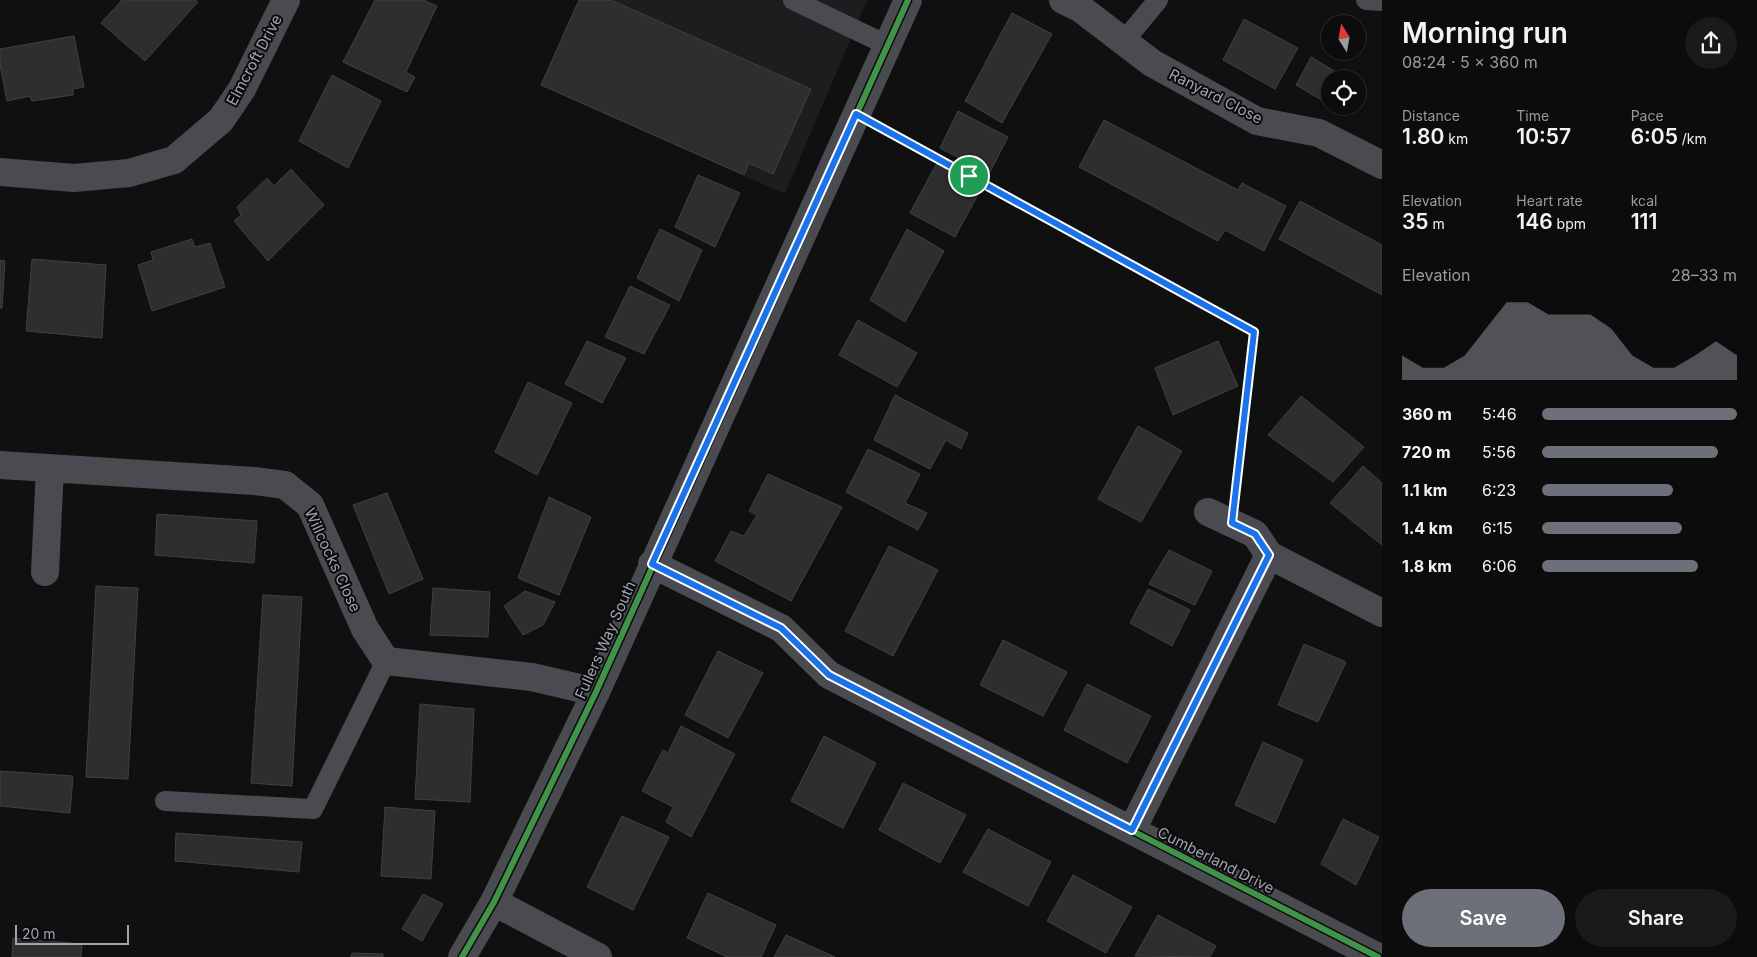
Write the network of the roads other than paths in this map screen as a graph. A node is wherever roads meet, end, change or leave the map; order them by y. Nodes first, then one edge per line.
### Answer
1 (286, 0) edge
2 (793, 0) edge
3 (908, 0) edge
4 (1063, 0) edge
5 (1158, 0) edge
6 (1366, 0) edge
7 (1382, 2) edge
8 (1124, 41) junction
9 (887, 45) junction
10 (1382, 166) edge
11 (0, 172) edge
12 (0, 465) edge
13 (50, 468) junction
14 (1220, 517) road end
15 (1269, 555) junction
16 (652, 564) junction
17 (45, 572) dead end
18 (1382, 613) edge
19 (386, 661) junction
20 (596, 692) junction
21 (165, 801) dead end
22 (1132, 830) junction
23 (494, 902) junction
24 (462, 957) edge
25 (598, 957) edge
26 (1378, 957) edge

1 - 11 street, Elmcroft Drive
2 - 9 lane
3 - 9 street, Fullers Way South
4 - 8 street, Ranyard Close
5 - 8 lane
6 - 7 lane
8 - 10 street, Ranyard Close
9 - 16 street, Fullers Way South
12 - 13 street, Willcocks Close
13 - 17 street
13 - 19 street, Willcocks Close
14 - 15 street
15 - 18 street
15 - 22 street
16 - 20 street, Fullers Way South
16 - 22 street, Cumberland Drive
19 - 20 street
19 - 21 lane
20 - 23 street, Fullers Way South
22 - 26 street, Cumberland Drive
23 - 24 street, Fullers Way South
23 - 25 street

